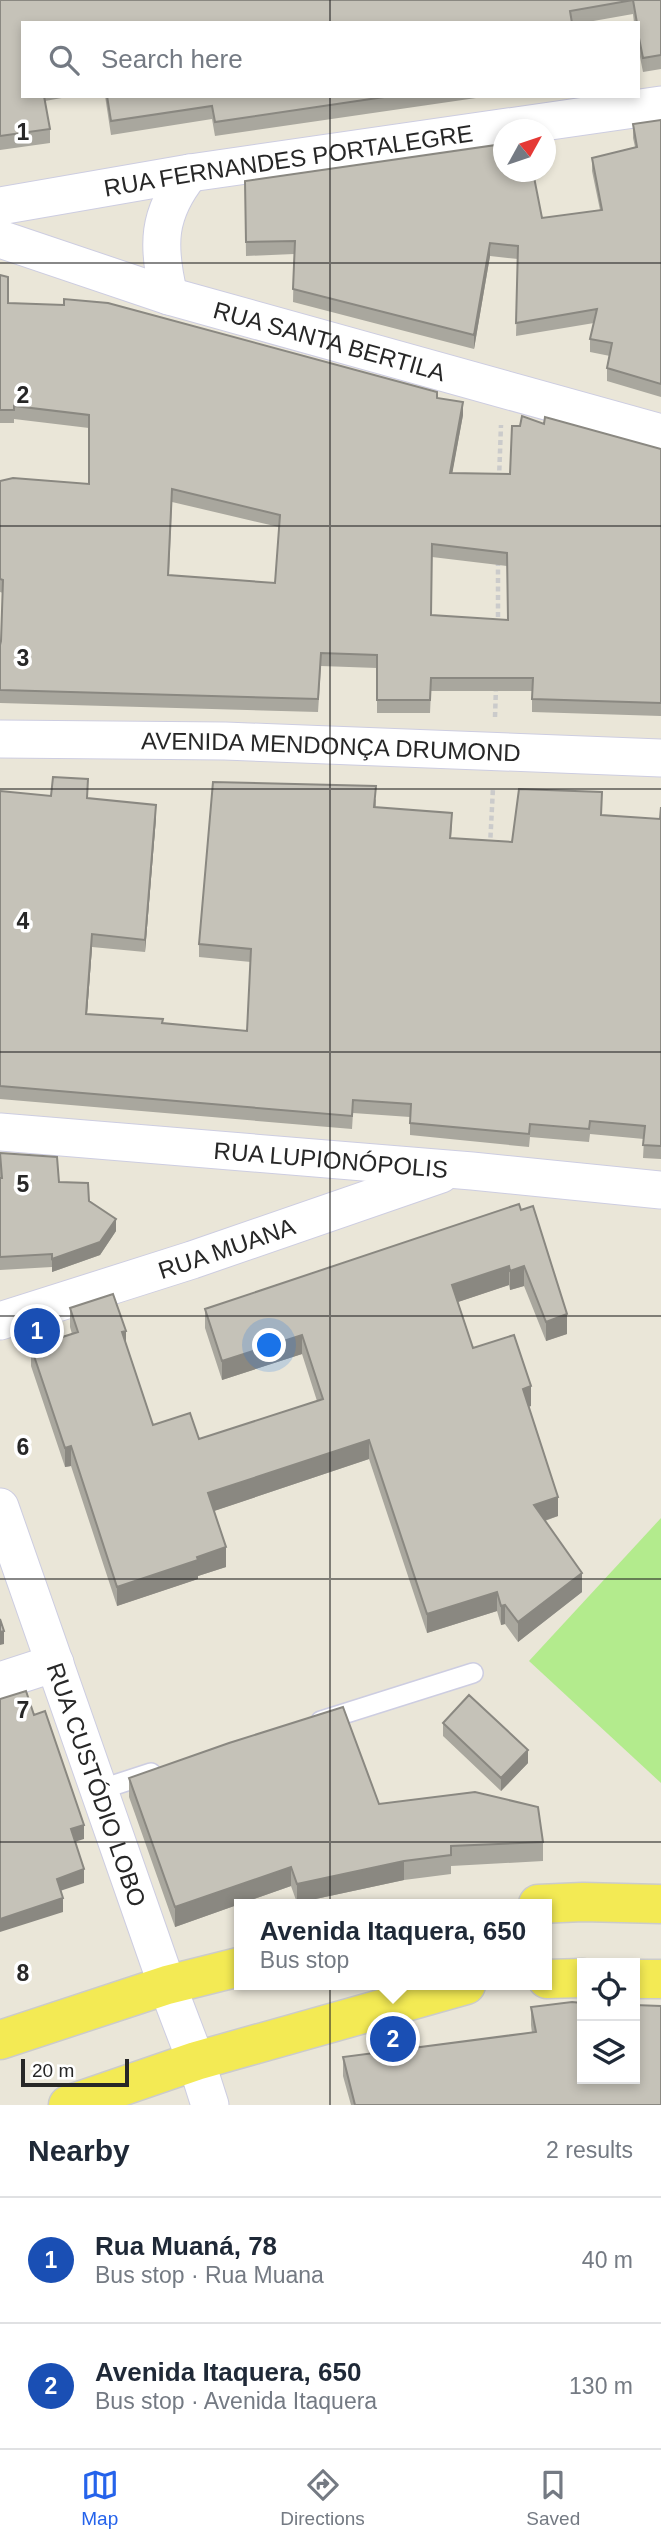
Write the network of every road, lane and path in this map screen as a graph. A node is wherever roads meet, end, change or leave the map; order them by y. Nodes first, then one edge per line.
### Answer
1 (661, 105) edge
2 (190, 173) junction
3 (0, 206) edge
4 (0, 239) edge
5 (169, 296) junction
6 (661, 433) edge
7 (0, 739) edge
8 (661, 758) edge
9 (0, 1132) edge
10 (453, 1170) junction
11 (661, 1191) edge
12 (0, 1321) edge
13 (0, 1507) edge
14 (55, 1663) junction
15 (473, 1673) dead end
16 (0, 1681) edge
17 (306, 1726) edge
18 (163, 1770) edge
19 (99, 1790) junction
20 (552, 1903) edge
21 (661, 1904) edge
22 (234, 1968) edge
23 (577, 1978) edge
24 (552, 1979) edge
25 (640, 1979) edge
26 (661, 1979) edge
27 (167, 1985) junction
28 (448, 1990) edge
29 (0, 2040) edge
30 (197, 2061) junction
31 (68, 2105) edge
32 (210, 2105) edge

1 - 2 street, RUA FERNANDES PORTALEGRE
2 - 3 street, RUA FERNANDES PORTALEGRE
2 - 5 street
4 - 5 street, RUA SANTA BERTILA
5 - 6 street, RUA SANTA BERTILA
7 - 8 street, AVENIDA MENDONÇA DRUMOND
9 - 10 street, RUA LUPIONÓPOLIS
10 - 11 street, RUA LUPIONÓPOLIS
10 - 12 street, RUA MUANA
13 - 14 street, RUA CUSTÓDIO LOBO
14 - 16 street
14 - 19 street, RUA CUSTÓDIO LOBO
15 - 17 lane
18 - 19 lane
19 - 27 street, RUA CUSTÓDIO LOBO
20 - 21 main road
22 - 27 main road
23 - 24 main road
25 - 26 main road
27 - 29 main road
27 - 30 street, RUA CUSTÓDIO LOBO
28 - 30 main road
30 - 31 main road
30 - 32 street, RUA CUSTÓDIO LOBO

